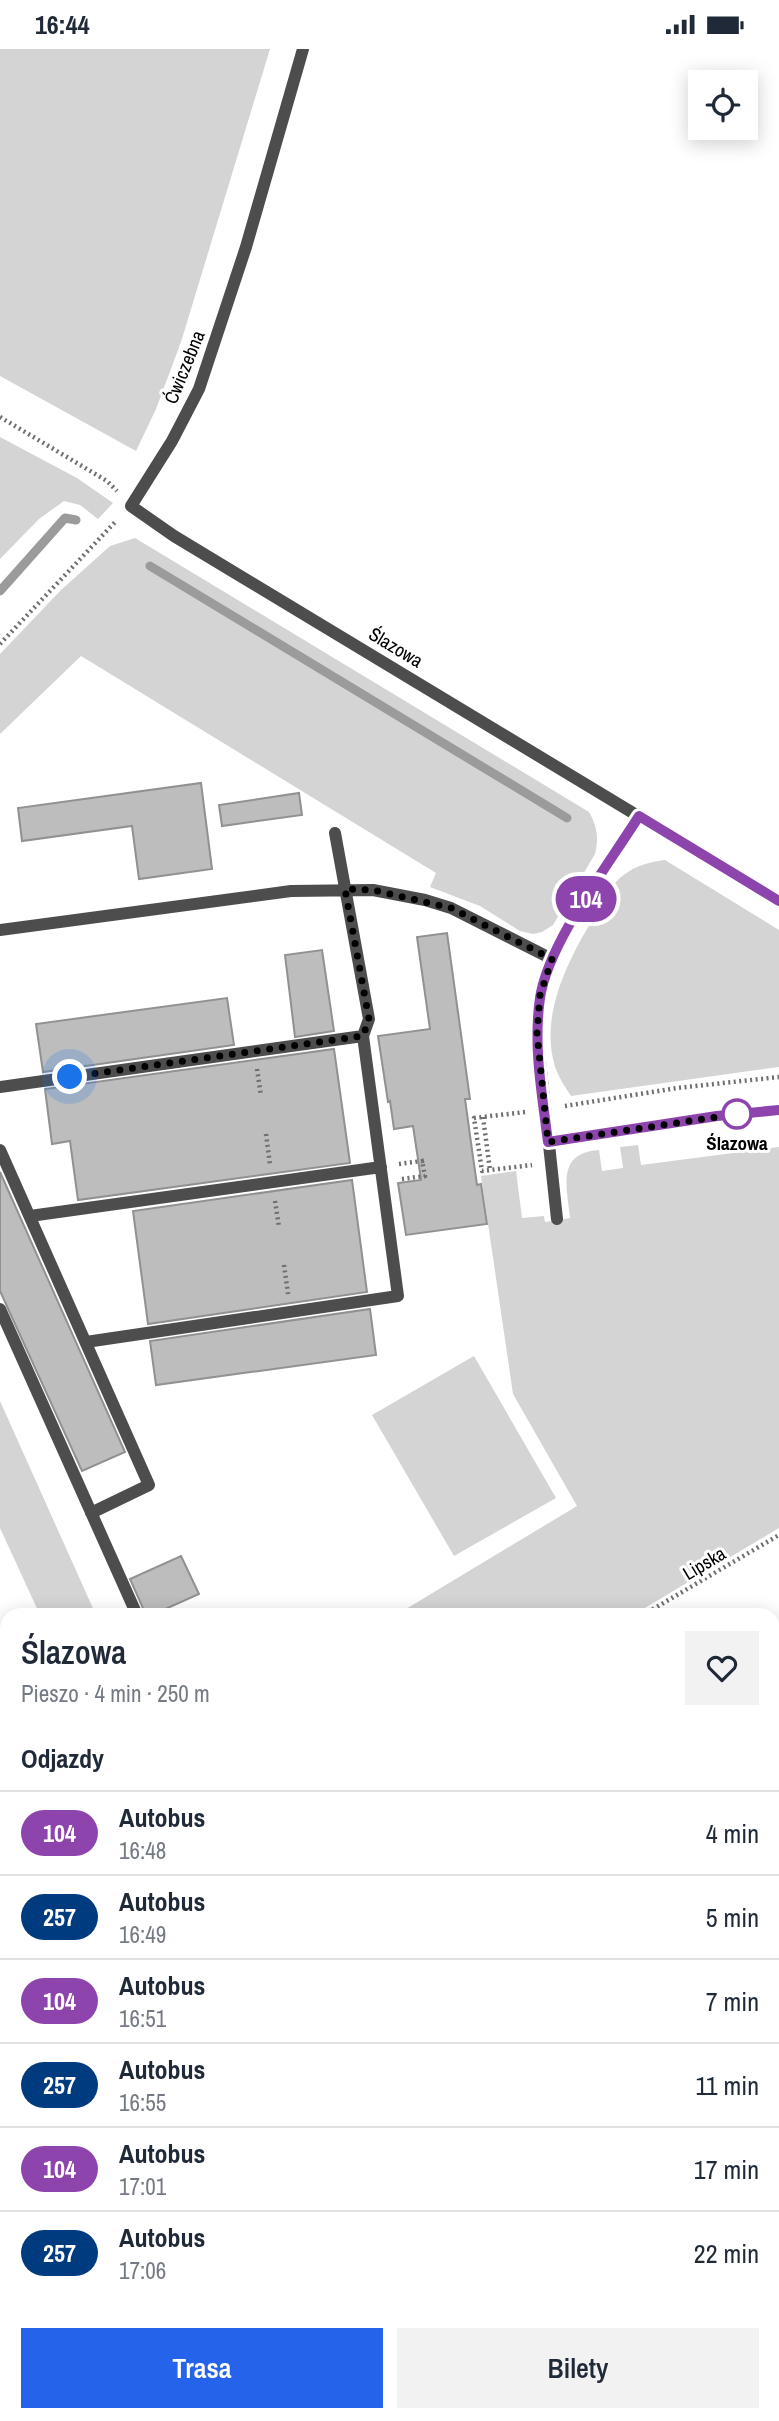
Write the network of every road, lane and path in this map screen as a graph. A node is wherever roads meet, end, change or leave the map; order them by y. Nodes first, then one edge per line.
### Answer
1 (303, 49) edge
2 (0, 417) edge
3 (131, 506) junction
4 (0, 644) edge
5 (639, 816) junction
6 (335, 833) dead end
7 (345, 889) junction
8 (779, 901) edge
9 (0, 930) edge
10 (552, 959) junction
11 (363, 1036) junction
12 (779, 1077) edge
13 (0, 1087) edge
14 (779, 1109) edge
15 (544, 1110) junction
16 (483, 1117) junction
17 (548, 1142) junction
18 (0, 1150) edge
19 (426, 1160) dead end
20 (550, 1163) junction
21 (382, 1167) junction
22 (490, 1170) junction
23 (396, 1179) dead end
24 (30, 1216) junction
25 (557, 1219) dead end
26 (284, 1265) dead end
27 (0, 1309) edge
28 (291, 1312) junction
29 (86, 1342) junction
30 (92, 1513) junction
31 (779, 1535) edge
32 (134, 1608) edge
33 (655, 1608) edge

1 - 3 street, Ćwiczebna
2 - 3 path
3 - 4 path
3 - 5 street, Ślazowa
5 - 8 street, Ślazowa
5 - 10 street
6 - 7 street
7 - 9 street
7 - 10 street
7 - 11 street
10 - 15 street
11 - 13 street
11 - 21 street
12 - 15 path
14 - 17 street
15 - 16 path
15 - 17 street
16 - 22 path
16 - 22 path
17 - 20 street
18 - 24 street
19 - 23 path
20 - 22 path
20 - 25 street
21 - 24 street
21 - 28 street
24 - 29 street
26 - 28 path
27 - 30 street
28 - 29 street
29 - 30 street
30 - 32 street
31 - 33 path, Lipska

